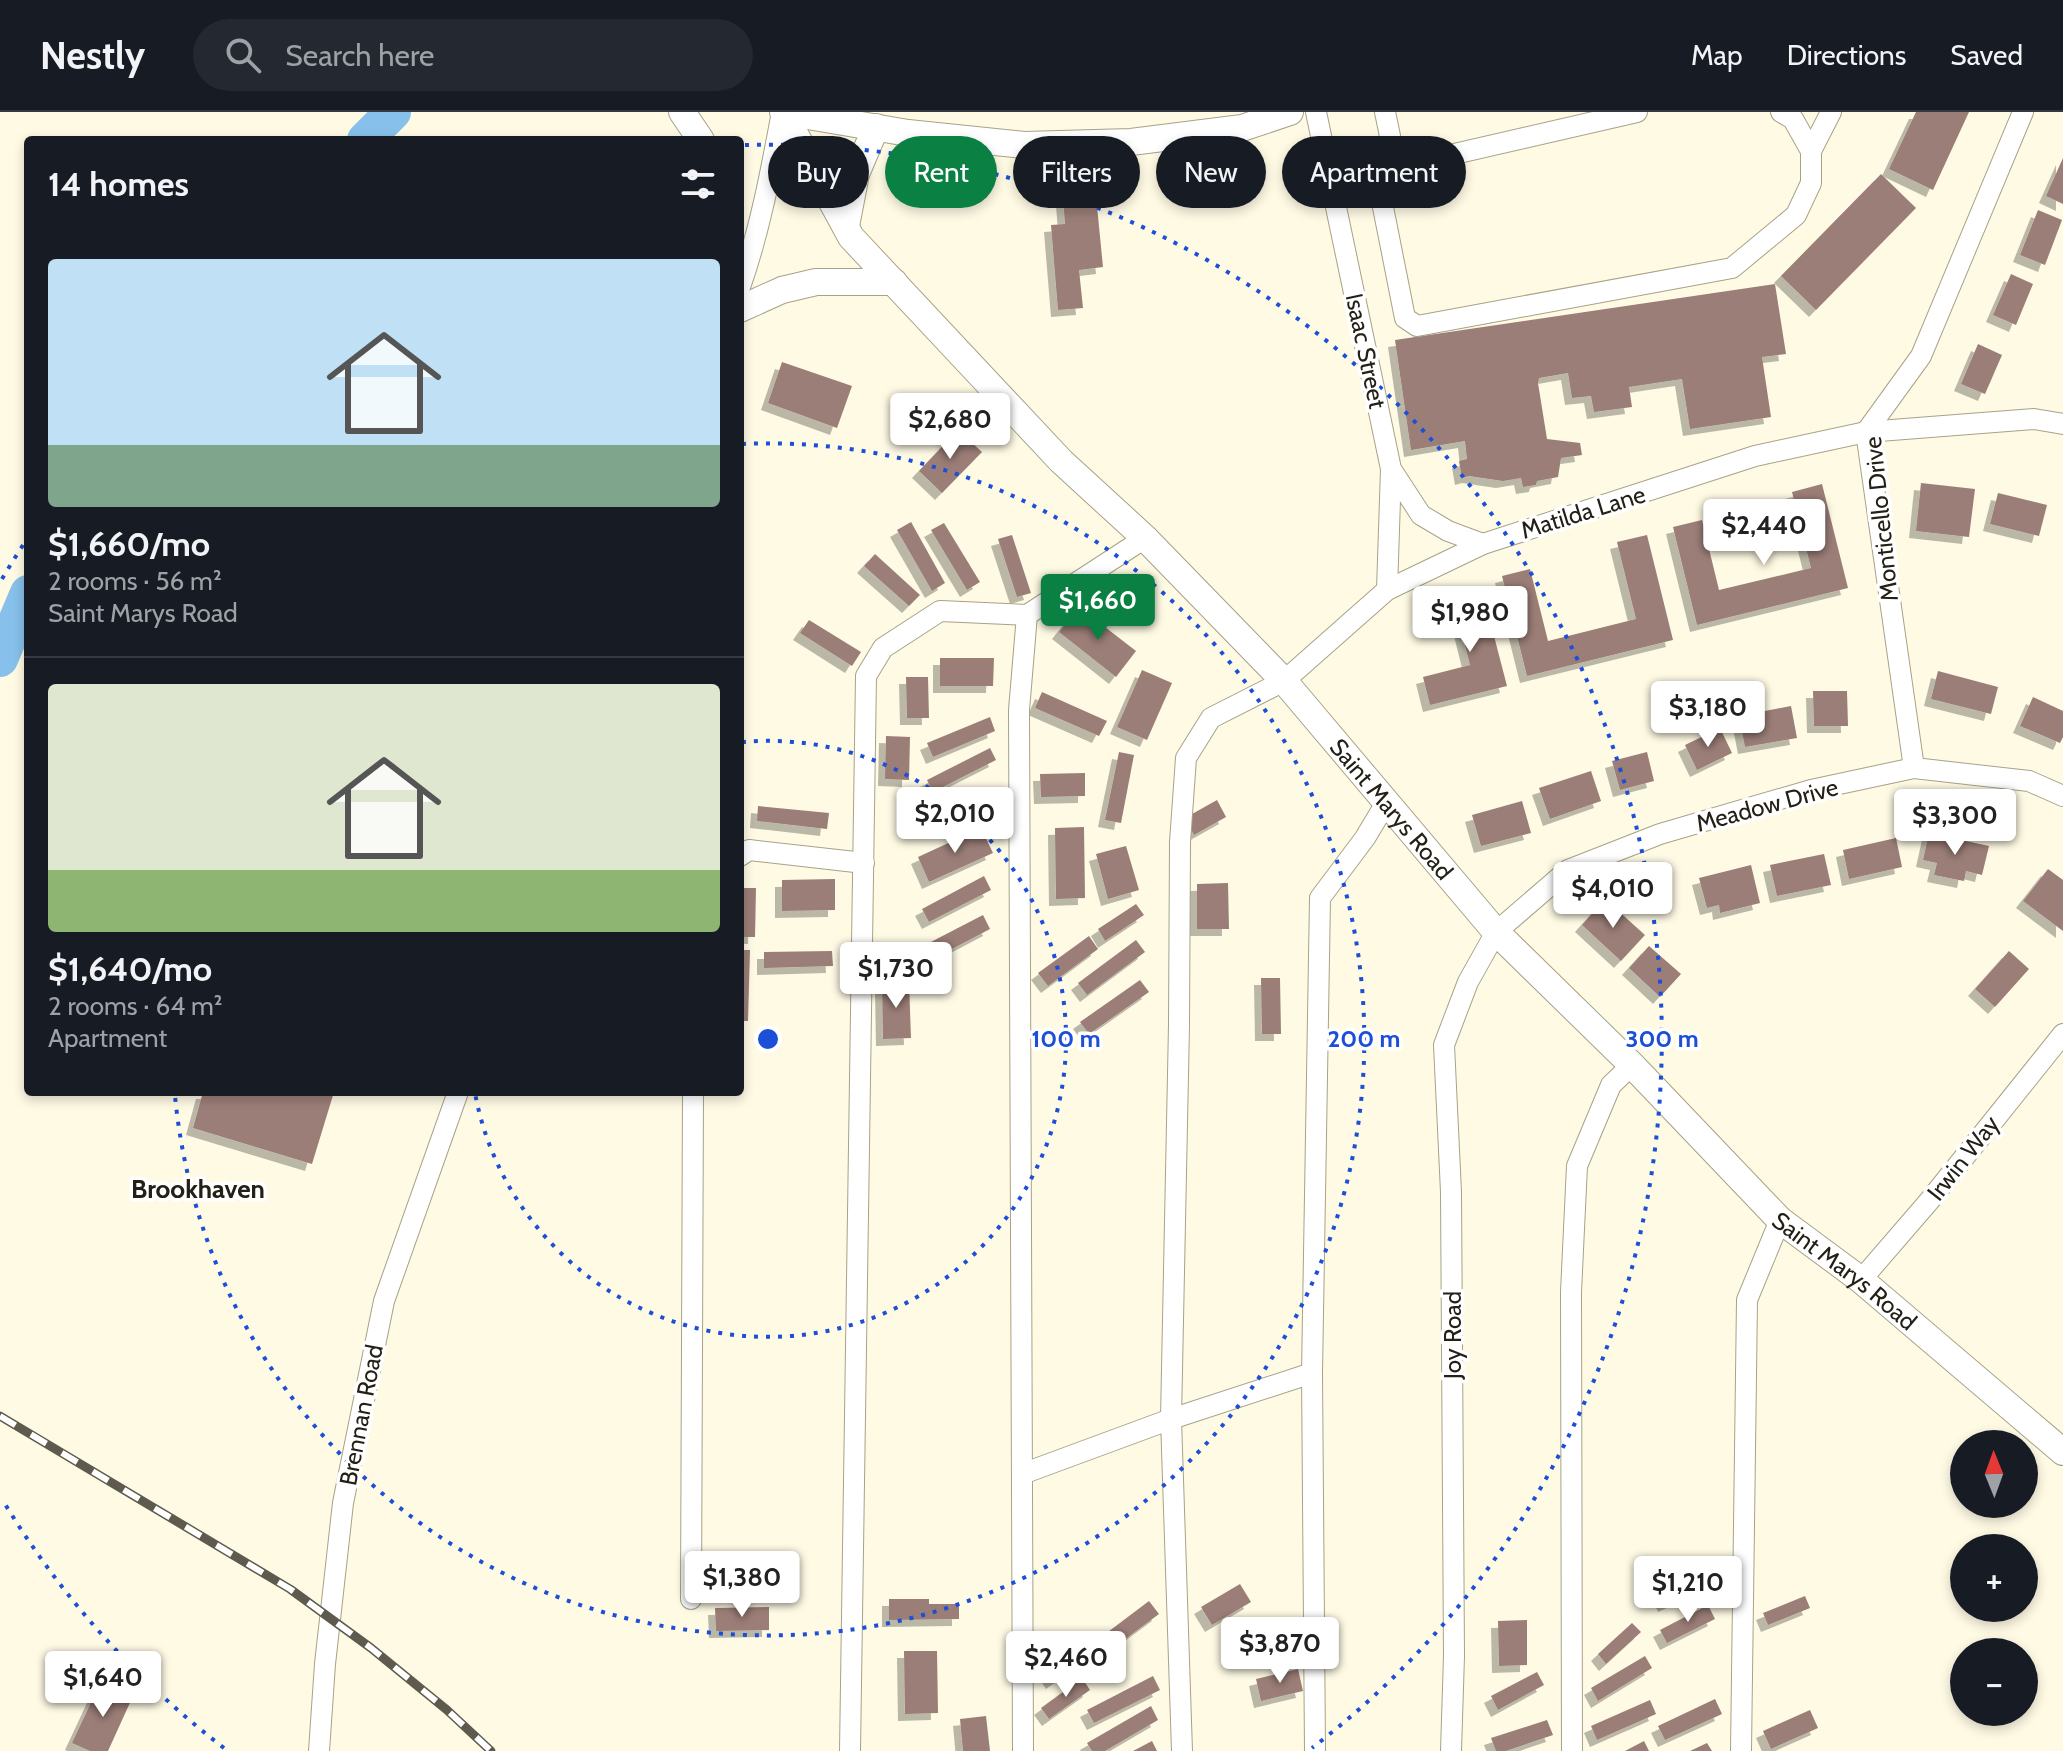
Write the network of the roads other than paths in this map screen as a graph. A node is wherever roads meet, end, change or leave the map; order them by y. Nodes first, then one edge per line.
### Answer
1 (682, 112) edge
2 (783, 112) edge
3 (1290, 112) edge
4 (1316, 112) edge
5 (1385, 112) edge
6 (1637, 112) edge
7 (1781, 112) edge
8 (1831, 112) edge
9 (2023, 112) edge
10 (876, 127) junction
11 (698, 136) edge
12 (1390, 136) edge
13 (1466, 151) edge
14 (1811, 151) junction
15 (1383, 208) edge
16 (846, 226) junction
17 (744, 276) edge
18 (894, 282) junction
19 (744, 307) edge
20 (2063, 424) edge
21 (1866, 432) junction
22 (1391, 469) junction
23 (1145, 538) junction
24 (1483, 544) junction
25 (1387, 590) junction
26 (1027, 615) junction
27 (1284, 681) junction
28 (1914, 768) junction
29 (2063, 796) edge
30 (1386, 803) junction
31 (744, 853) edge
32 (864, 863) junction
33 (1496, 932) junction
34 (2060, 1042) edge
35 (1632, 1065) junction
36 (457, 1096) edge
37 (693, 1096) edge
38 (1780, 1220) junction
39 (1861, 1280) junction
40 (1312, 1373) junction
41 (1171, 1419) junction
42 (2063, 1452) edge
43 (1022, 1474) junction
44 (691, 1599) dead end
45 (319, 1751) edge
46 (850, 1751) edge
47 (1023, 1751) edge
48 (1182, 1751) edge
49 (1315, 1751) edge
50 (1451, 1751) edge
51 (1572, 1751) edge
52 (1741, 1751) edge

1 - 11 main road
2 - 10 main road
2 - 16 main road, Saint Marys Road
2 - 17 street
3 - 10 main road
4 - 22 street, Isaac Street
5 - 12 street
6 - 13 street
7 - 14 street
8 - 14 street
9 - 21 street, Monticello Drive
10 - 16 main road
14 - 15 street
16 - 18 main road, Saint Marys Road
18 - 19 main road
18 - 23 main road, Saint Marys Road
20 - 21 street, Matilda Lane
21 - 24 street, Matilda Lane
21 - 28 street, Monticello Drive
22 - 24 street, Isaac Street
22 - 25 street
23 - 26 street
23 - 27 main road, Saint Marys Road
24 - 25 street, Matilda Lane
25 - 27 street, Matilda Lane
26 - 32 street
26 - 43 street
27 - 30 main road, Saint Marys Road
27 - 41 street, Matilda Lane
28 - 29 street, Meadow Drive
28 - 33 street, Meadow Drive
30 - 33 main road, Saint Marys Road
30 - 40 street
31 - 32 street
32 - 46 street
33 - 35 main road, Saint Marys Road
33 - 50 street, Joy Road
34 - 39 street, Irwin Way
35 - 38 main road, Saint Marys Road
35 - 51 street
36 - 45 street, Brennan Road
37 - 44 street
38 - 39 main road, Saint Marys Road
38 - 52 street
39 - 42 main road, Saint Marys Road
40 - 41 street
40 - 49 street
41 - 43 street
41 - 48 street, Matilda Lane
43 - 47 street

